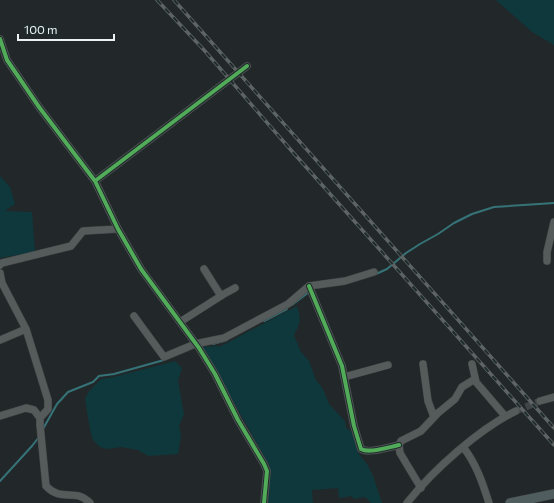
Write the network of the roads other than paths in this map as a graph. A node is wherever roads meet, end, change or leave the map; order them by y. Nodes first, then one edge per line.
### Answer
1 (0, 39) edge
2 (247, 66) dead end
3 (95, 181) junction
4 (554, 222) edge
5 (118, 228) junction
6 (547, 261) dead end
7 (0, 265) edge
8 (204, 269) dead end
9 (374, 272) dead end
10 (0, 273) edge
11 (309, 286) junction
12 (235, 288) dead end
13 (221, 296) junction
14 (134, 316) dead end
15 (180, 322) junction
16 (26, 329) junction
17 (0, 340) edge
18 (195, 344) junction
19 (424, 364) dead end
20 (472, 364) dead end
21 (388, 365) dead end
22 (344, 377) junction
23 (475, 379) junction
24 (554, 397) edge
25 (540, 402) tunnel mouth
26 (516, 411) tunnel mouth
27 (0, 416) edge
28 (505, 416) junction
29 (434, 417) junction
30 (40, 418) junction
31 (398, 445) junction
32 (463, 447) junction
33 (421, 488) junction
34 (554, 494) edge
35 (90, 503) edge
36 (264, 503) edge
37 (407, 503) edge
38 (489, 503) edge
39 (510, 503) edge

1 - 3 street
2 - 3 street
3 - 5 street
4 - 6 street
5 - 7 street
5 - 15 street
8 - 13 street
9 - 11 street
10 - 16 street
11 - 18 street
11 - 22 street
12 - 13 street
13 - 15 street
14 - 18 street
15 - 18 street
16 - 17 street
16 - 30 street
18 - 36 street
19 - 29 street
20 - 23 street
21 - 22 street
22 - 31 street
23 - 28 street
23 - 29 street
24 - 25 street
26 - 28 street
27 - 30 street
28 - 32 street
29 - 31 street
30 - 35 street
31 - 33 street
32 - 33 street
32 - 38 street
33 - 37 street
34 - 39 main road

